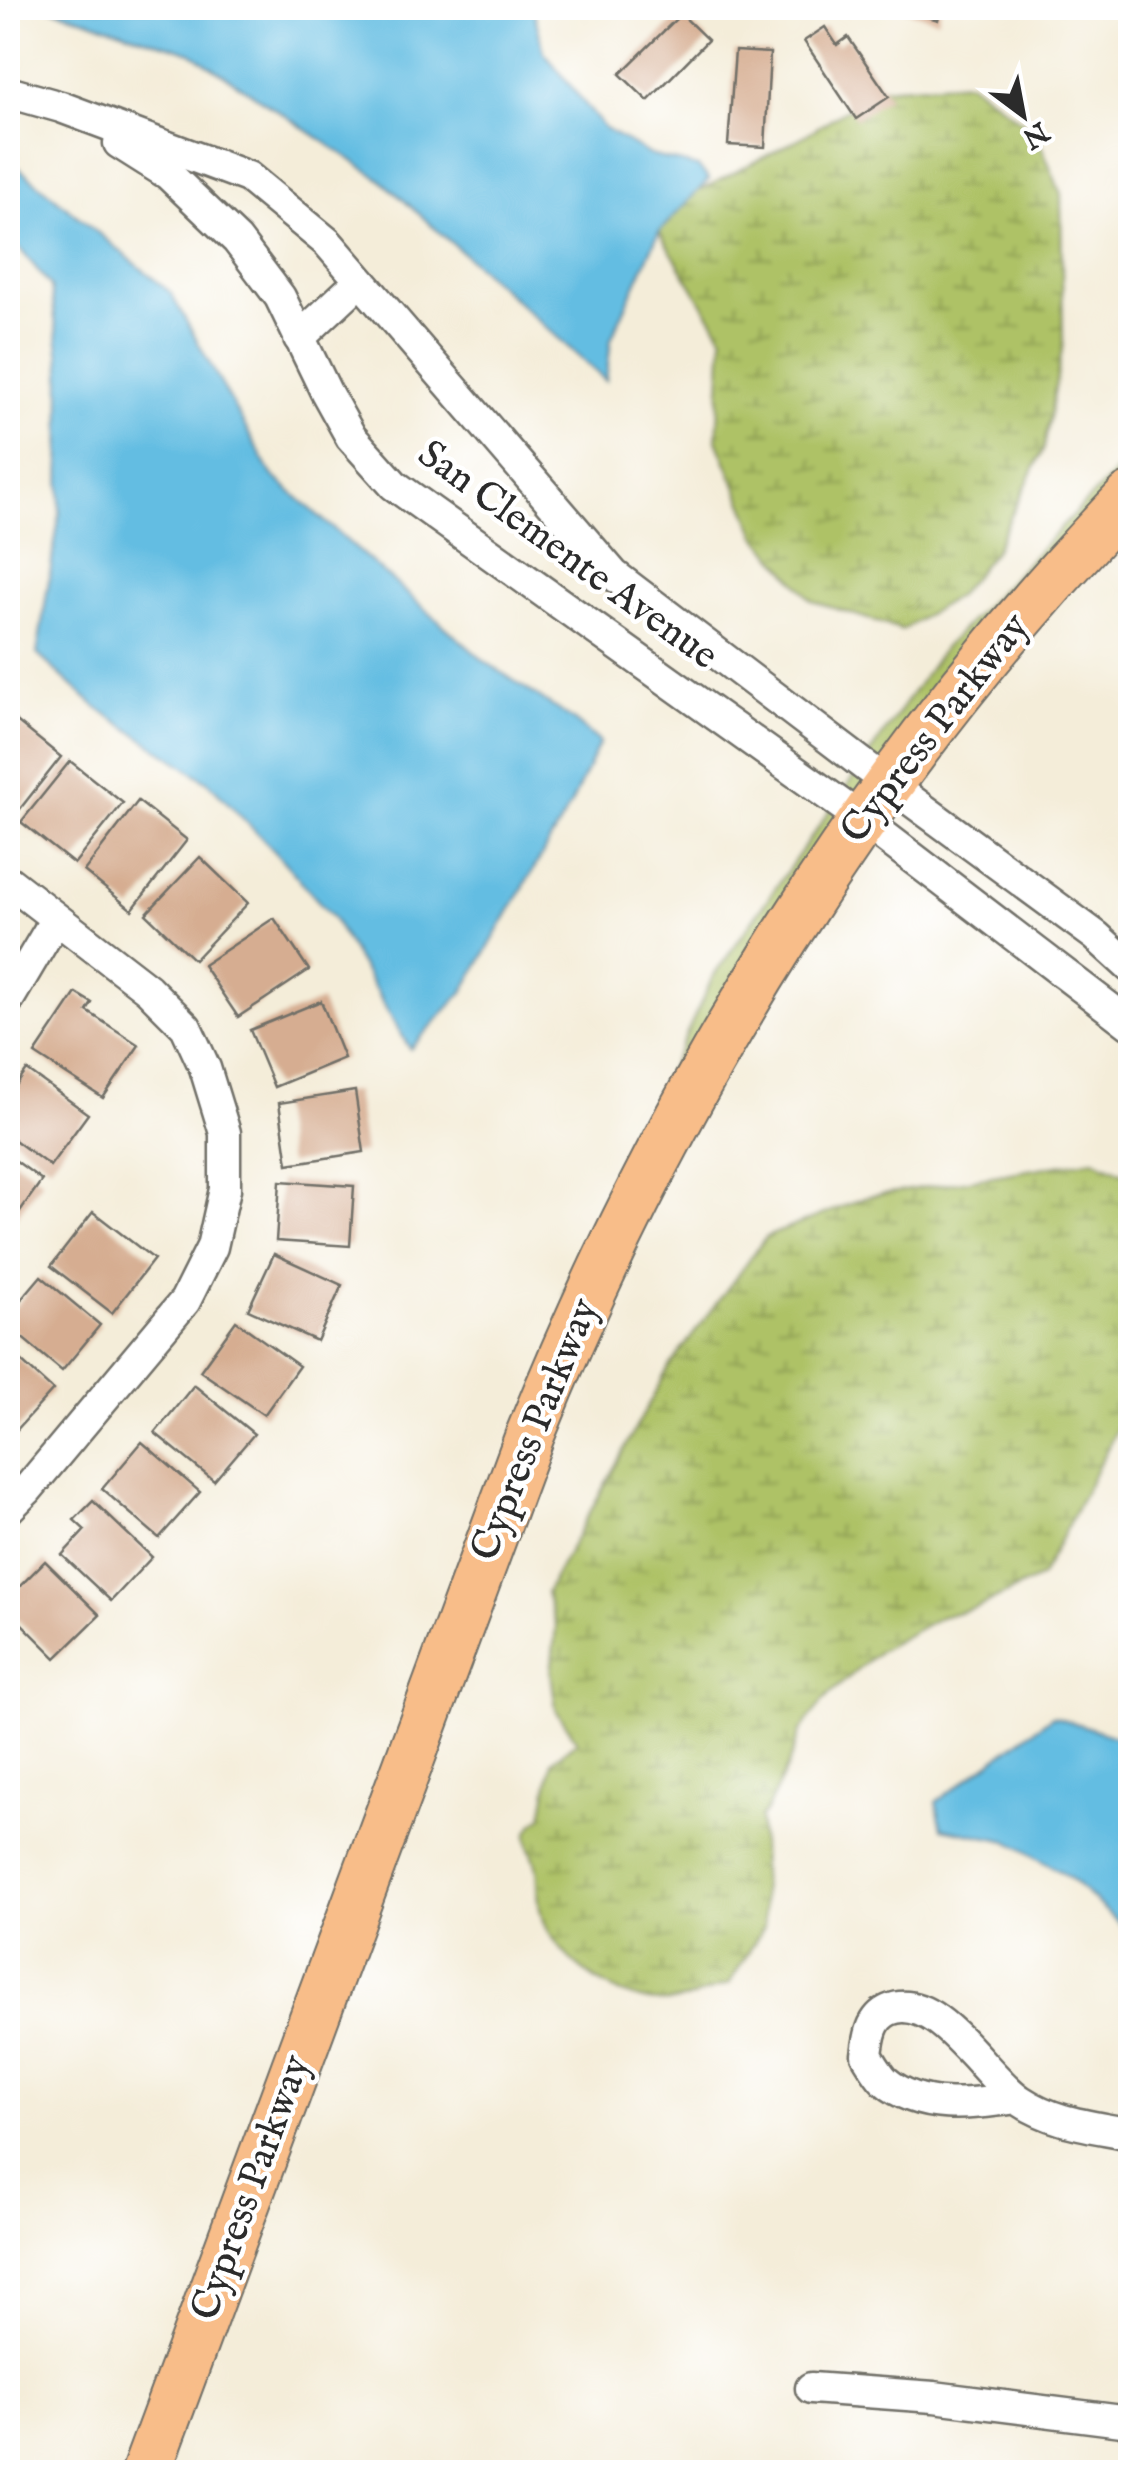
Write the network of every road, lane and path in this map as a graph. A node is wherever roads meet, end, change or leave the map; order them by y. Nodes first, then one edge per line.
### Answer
1 (8, 92) edge
2 (61, 107) junction
3 (347, 293) dead end
4 (299, 338) junction
5 (1130, 497) edge
6 (646, 601) junction
7 (617, 644) junction
8 (876, 802) junction
9 (8, 881) edge
10 (56, 918) junction
11 (1130, 967) edge
12 (8, 1000) edge
13 (1130, 1024) edge
14 (8, 1509) edge
15 (1016, 2098) junction
16 (1130, 2134) edge
17 (812, 2388) dead end
18 (1130, 2422) edge
19 (146, 2472) edge

1 - 2 street, San Clemente Avenue
2 - 4 street, San Clemente Avenue
2 - 6 street, San Clemente Avenue
3 - 4 street
4 - 7 street, San Clemente Avenue
5 - 8 main road, Cypress Parkway
6 - 7 street
6 - 8 street, San Clemente Avenue
7 - 8 street, San Clemente Avenue
8 - 11 street
8 - 13 street
8 - 19 main road, Cypress Parkway
9 - 10 street
10 - 12 street
10 - 14 street
15 - 15 street
15 - 16 street
17 - 18 street

